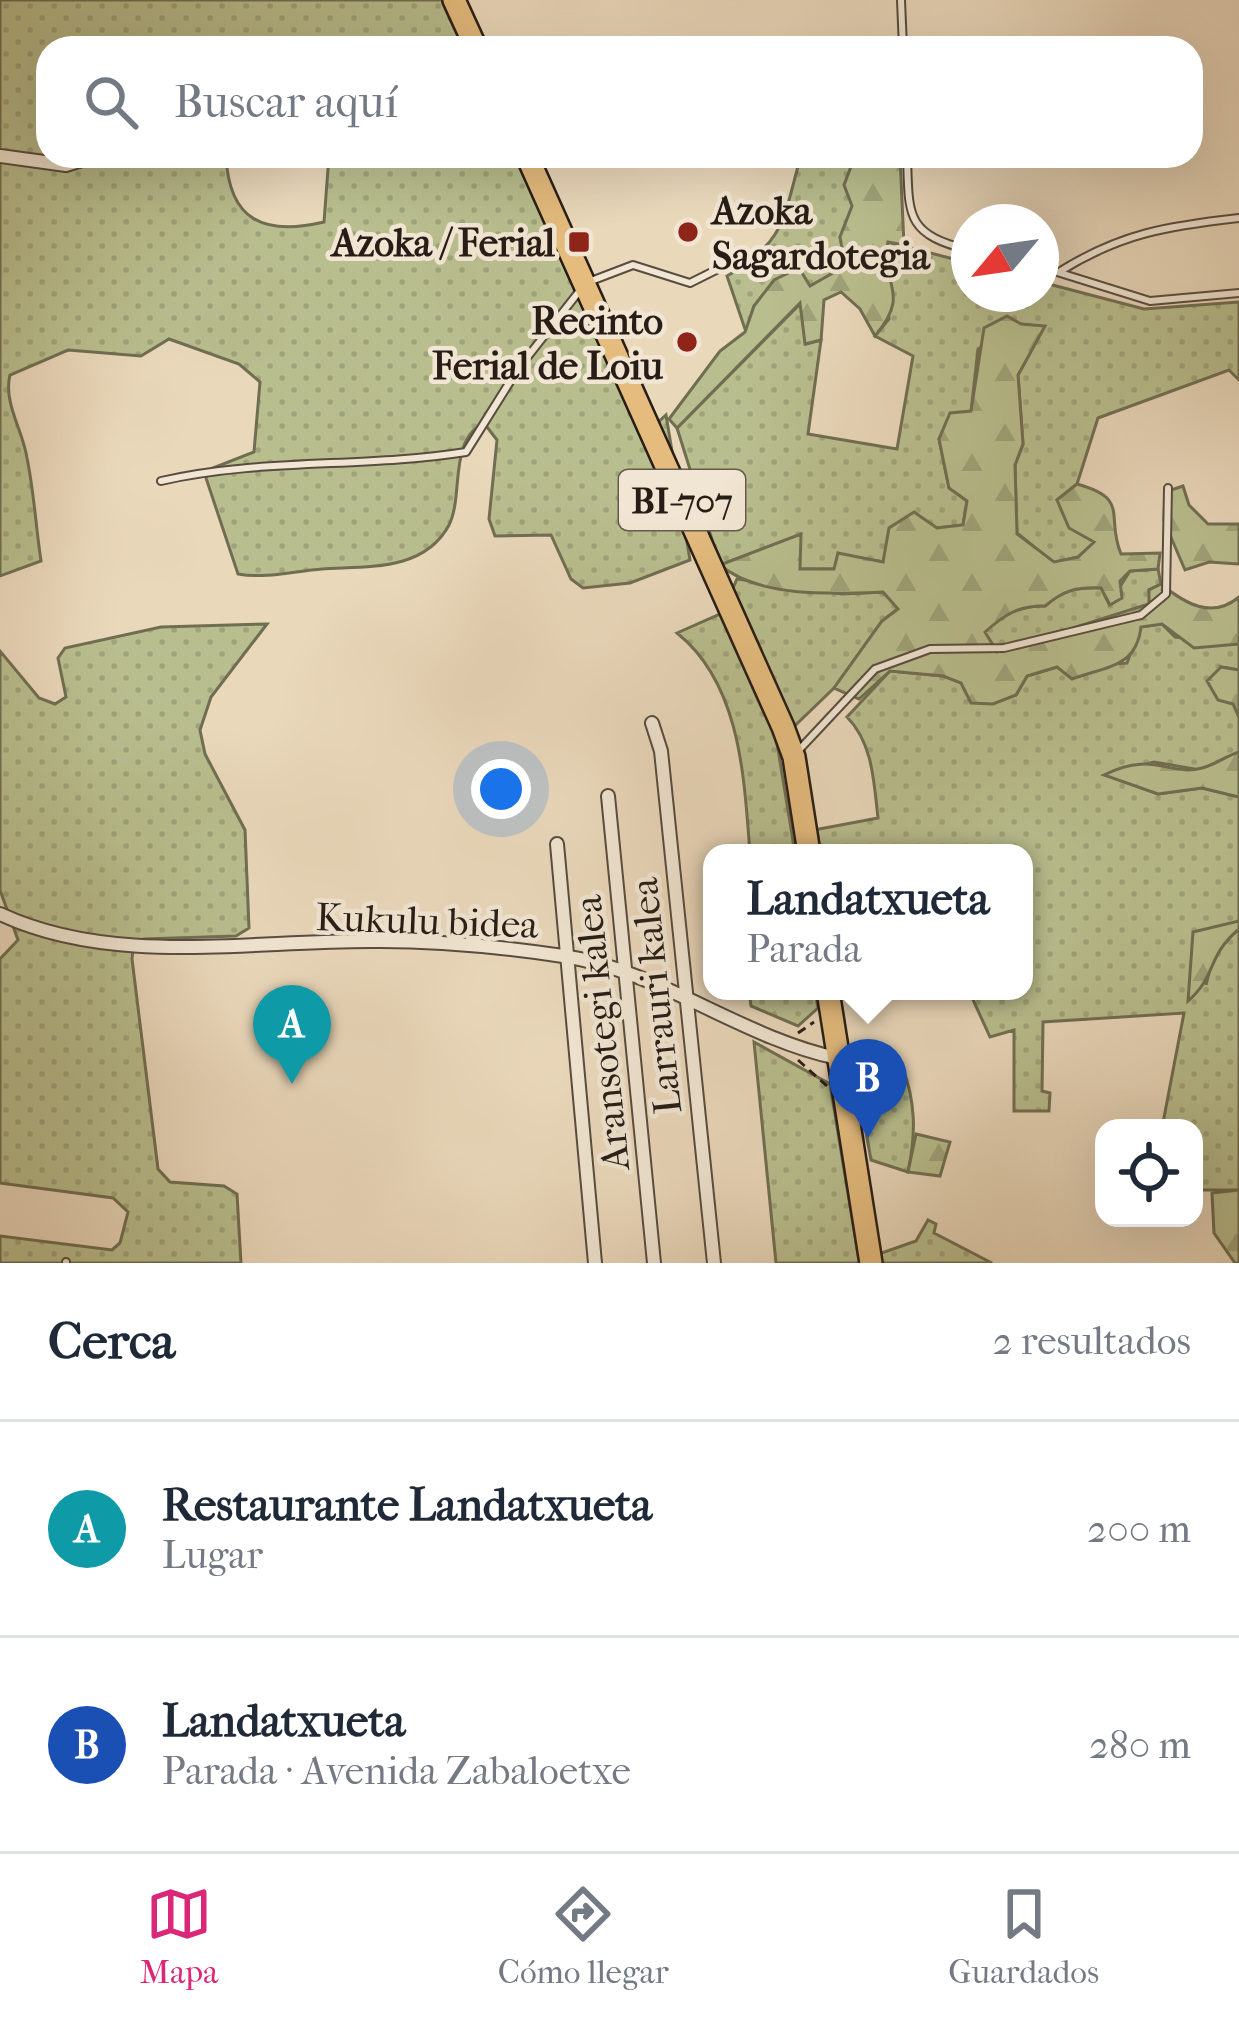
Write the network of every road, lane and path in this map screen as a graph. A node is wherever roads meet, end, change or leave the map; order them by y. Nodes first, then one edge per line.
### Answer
1 (454, 0) edge
2 (901, 0) edge
3 (470, 36) edge
4 (902, 36) edge
5 (0, 156) edge
6 (36, 161) edge
7 (532, 168) edge
8 (907, 168) edge
9 (1239, 218) edge
10 (951, 244) edge
11 (732, 262) dead end
12 (1060, 272) joint
13 (587, 283) junction
14 (1239, 293) edge
15 (161, 482) dead end
16 (1168, 488) dead end
17 (652, 723) dead end
18 (794, 757) junction
19 (608, 796) dead end
20 (557, 844) dead end
21 (808, 844) edge
22 (0, 914) edge
23 (566, 956) junction
24 (624, 974) junction
25 (829, 1000) edge
26 (686, 1001) junction
27 (818, 1015) dead end
28 (785, 1032) dead end
29 (837, 1058) junction
30 (797, 1059) dead end
31 (830, 1095) dead end
32 (595, 1263) edge
33 (654, 1263) edge
34 (714, 1263) edge
35 (871, 1263) edge

1 - 3 main road
2 - 4 lane
5 - 6 street
7 - 13 main road, BI-707
8 - 10 lane
9 - 12 lane
11 - 13 lane
12 - 14 lane
13 - 15 lane
13 - 18 main road, BI-707
16 - 18 lane
17 - 26 street, Larrauri kalea
18 - 21 main road, BI-707
19 - 24 street, Aransotegi kalea
20 - 23 street
22 - 23 street, Kukulu bidea
23 - 24 street, Kukulu bidea
23 - 32 street
24 - 26 street, Kukulu bidea
24 - 33 street, Aransotegi kalea
25 - 29 main road
26 - 29 street, Kukulu bidea
26 - 34 street, Larrauri kalea
27 - 28 path
29 - 35 main road
30 - 31 path

